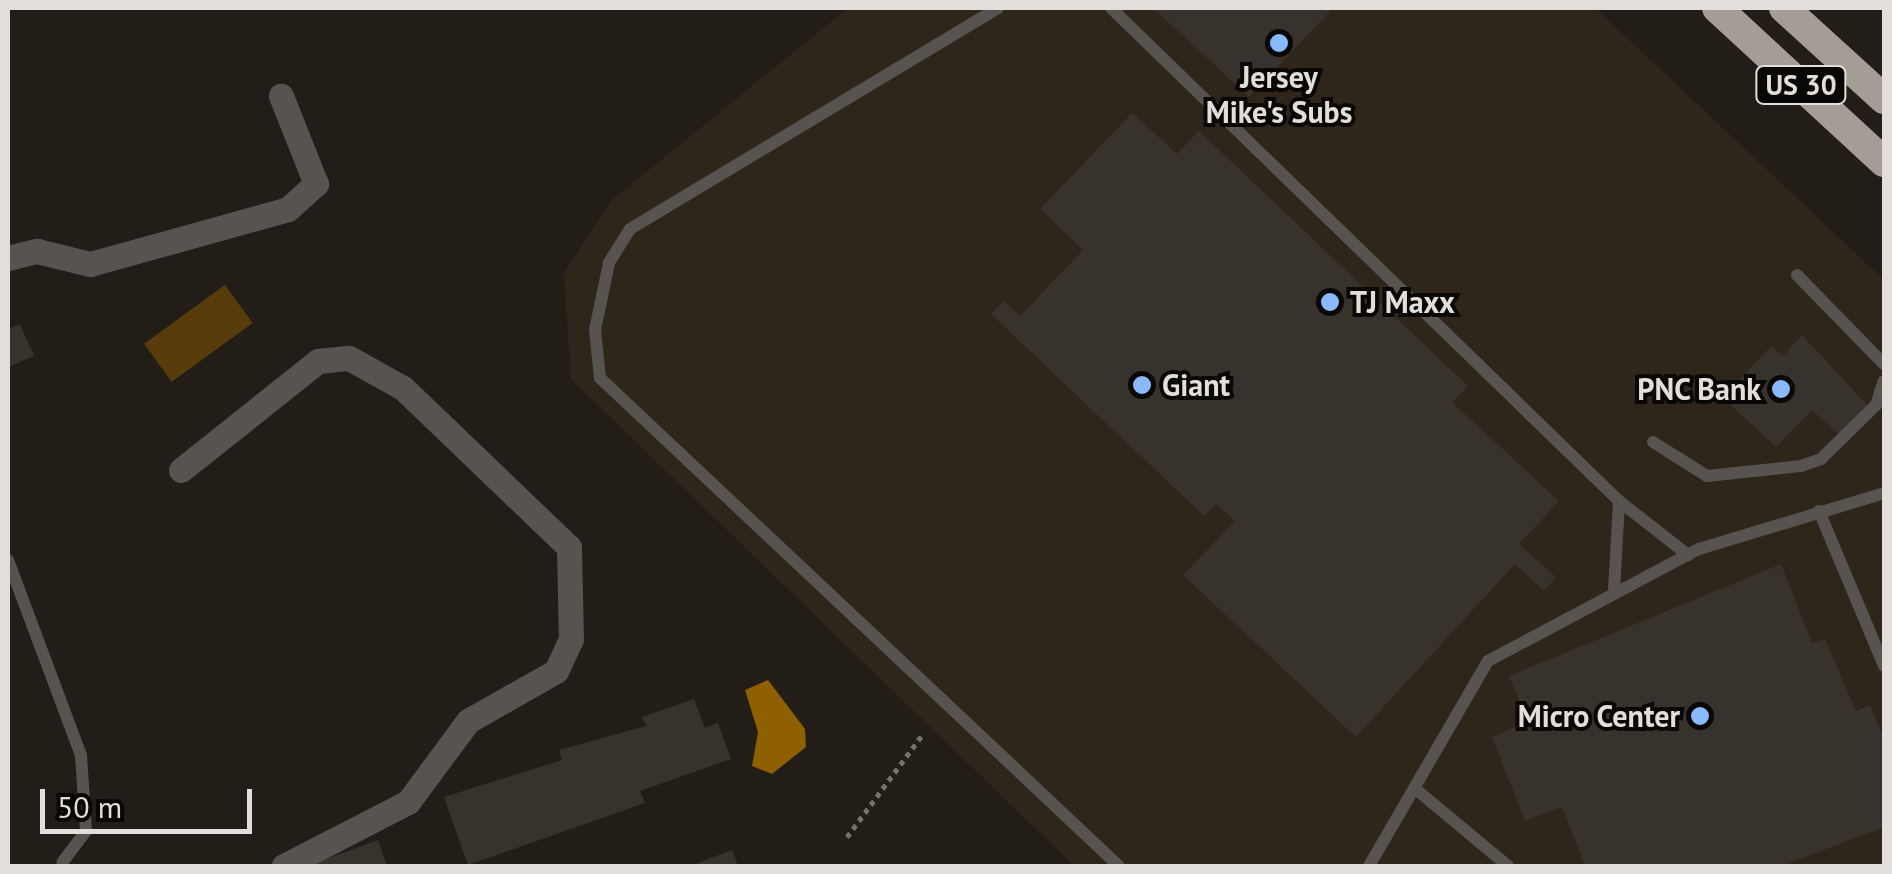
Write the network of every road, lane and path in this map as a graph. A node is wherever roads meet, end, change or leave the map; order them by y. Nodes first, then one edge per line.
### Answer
1 (998, 8) edge
2 (1112, 8) edge
3 (1717, 8) edge
4 (1784, 8) edge
5 (281, 96) dead end
6 (1884, 99) edge
7 (1884, 162) edge
8 (8, 258) edge
9 (1796, 275) dead end
10 (1884, 364) edge
11 (1884, 381) edge
12 (1652, 442) dead end
13 (181, 470) dead end
14 (1884, 493) edge
15 (1618, 501) junction
16 (1819, 511) junction
17 (1688, 555) junction
18 (8, 560) edge
19 (1614, 592) junction
20 (1884, 666) edge
21 (923, 734) dead end
22 (1418, 791) junction
23 (847, 837) dead end
24 (63, 862) dead end
25 (284, 866) edge
26 (1119, 866) edge
27 (1368, 866) edge
28 (1508, 866) edge

1 - 26 lane
2 - 15 lane
3 - 7 highway, US 30
4 - 6 highway, US 30
5 - 8 street
9 - 10 lane
11 - 12 lane
13 - 25 street
14 - 16 lane
15 - 17 lane
15 - 19 lane
16 - 17 lane
16 - 20 lane
17 - 19 lane
18 - 24 lane
19 - 22 lane
21 - 23 path
22 - 27 lane
22 - 28 lane

